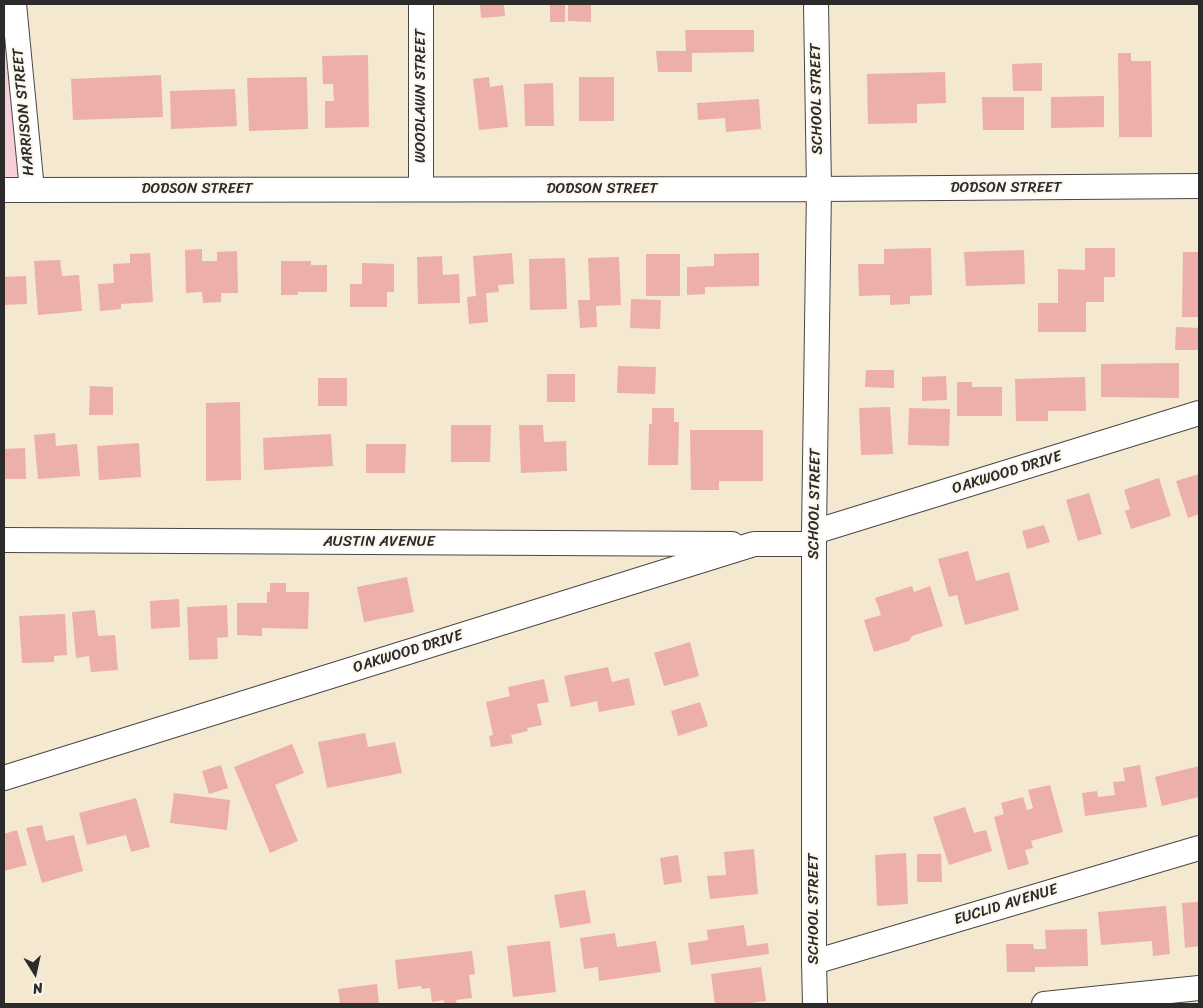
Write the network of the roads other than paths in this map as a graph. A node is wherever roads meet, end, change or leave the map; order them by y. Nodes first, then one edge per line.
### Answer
1 (14, 4) edge
2 (421, 4) edge
3 (816, 4) edge
4 (1199, 186) edge
5 (421, 189) junction
6 (819, 189) junction
7 (4, 190) edge
8 (32, 190) junction
9 (1199, 413) edge
10 (814, 538) junction
11 (4, 540) edge
12 (754, 544) junction
13 (4, 778) edge
14 (1199, 848) edge
15 (814, 962) junction
16 (1199, 988) edge
17 (815, 1004) edge
18 (1044, 1004) edge

1 - 8 street, HARRISON STREET
2 - 5 street, WOODLAWN STREET
3 - 6 street, SCHOOL STREET
4 - 6 street, DODSON STREET
5 - 6 street, DODSON STREET
5 - 8 street, DODSON STREET
6 - 10 street, SCHOOL STREET
7 - 8 street, DODSON STREET
9 - 10 street, OAKWOOD DRIVE
10 - 12 street, OAKWOOD DRIVE
10 - 15 street, SCHOOL STREET
11 - 12 street, AUSTIN AVENUE
12 - 13 street, OAKWOOD DRIVE
14 - 15 street, EUCLID AVENUE
15 - 17 street, SCHOOL STREET
16 - 18 street

